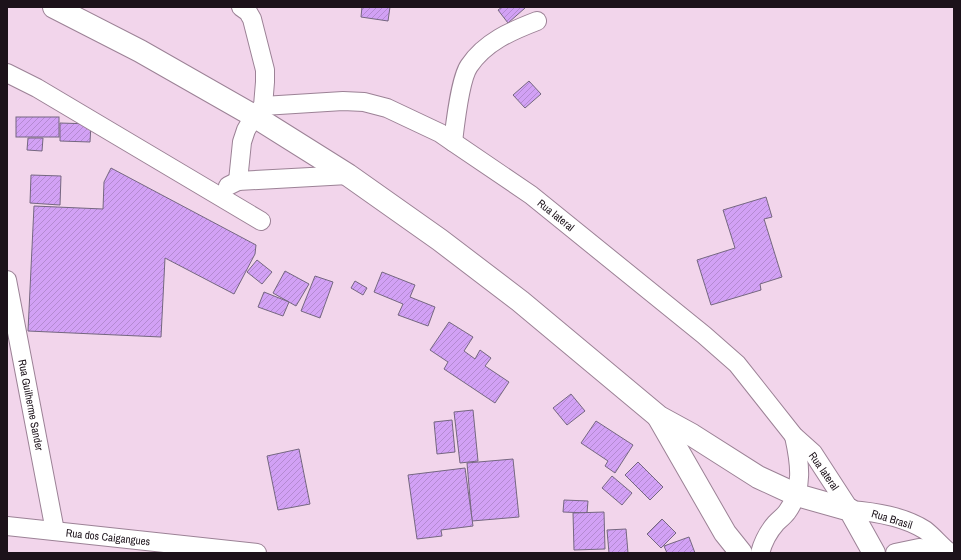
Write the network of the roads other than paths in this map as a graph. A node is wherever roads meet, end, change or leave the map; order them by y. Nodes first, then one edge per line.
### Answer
1 (54, 7) edge
2 (241, 7) edge
3 (537, 21) dead end
4 (7, 73) edge
5 (258, 111) junction
6 (453, 142) junction
7 (348, 175) junction
8 (238, 181) junction
9 (215, 193) junction
10 (260, 221) dead end
11 (7, 280) edge
12 (659, 417) junction
13 (794, 436) junction
14 (797, 495) junction
15 (850, 510) junction
16 (7, 526) edge
17 (55, 531) junction
18 (949, 552) edge
19 (257, 553) edge
20 (741, 553) edge
21 (760, 553) edge
22 (874, 553) edge
23 (895, 553) edge

1 - 5 main road
2 - 5 street
3 - 6 street
4 - 9 street
5 - 6 street, Rua lateral
5 - 7 main road
5 - 8 street
6 - 13 street, Rua lateral
7 - 8 street
7 - 12 main road
8 - 9 street
9 - 10 street
11 - 17 street, Rua Guilherme Sander
12 - 14 main road
12 - 20 main road
13 - 14 street, Rua lateral
13 - 15 street, Rua lateral
14 - 15 main road
14 - 21 street
15 - 18 street, Rua Brasil
15 - 22 main road
16 - 17 street, Rua dos Caigangues
17 - 19 street, Rua dos Caigangues
18 - 23 street, Rua Brasil

